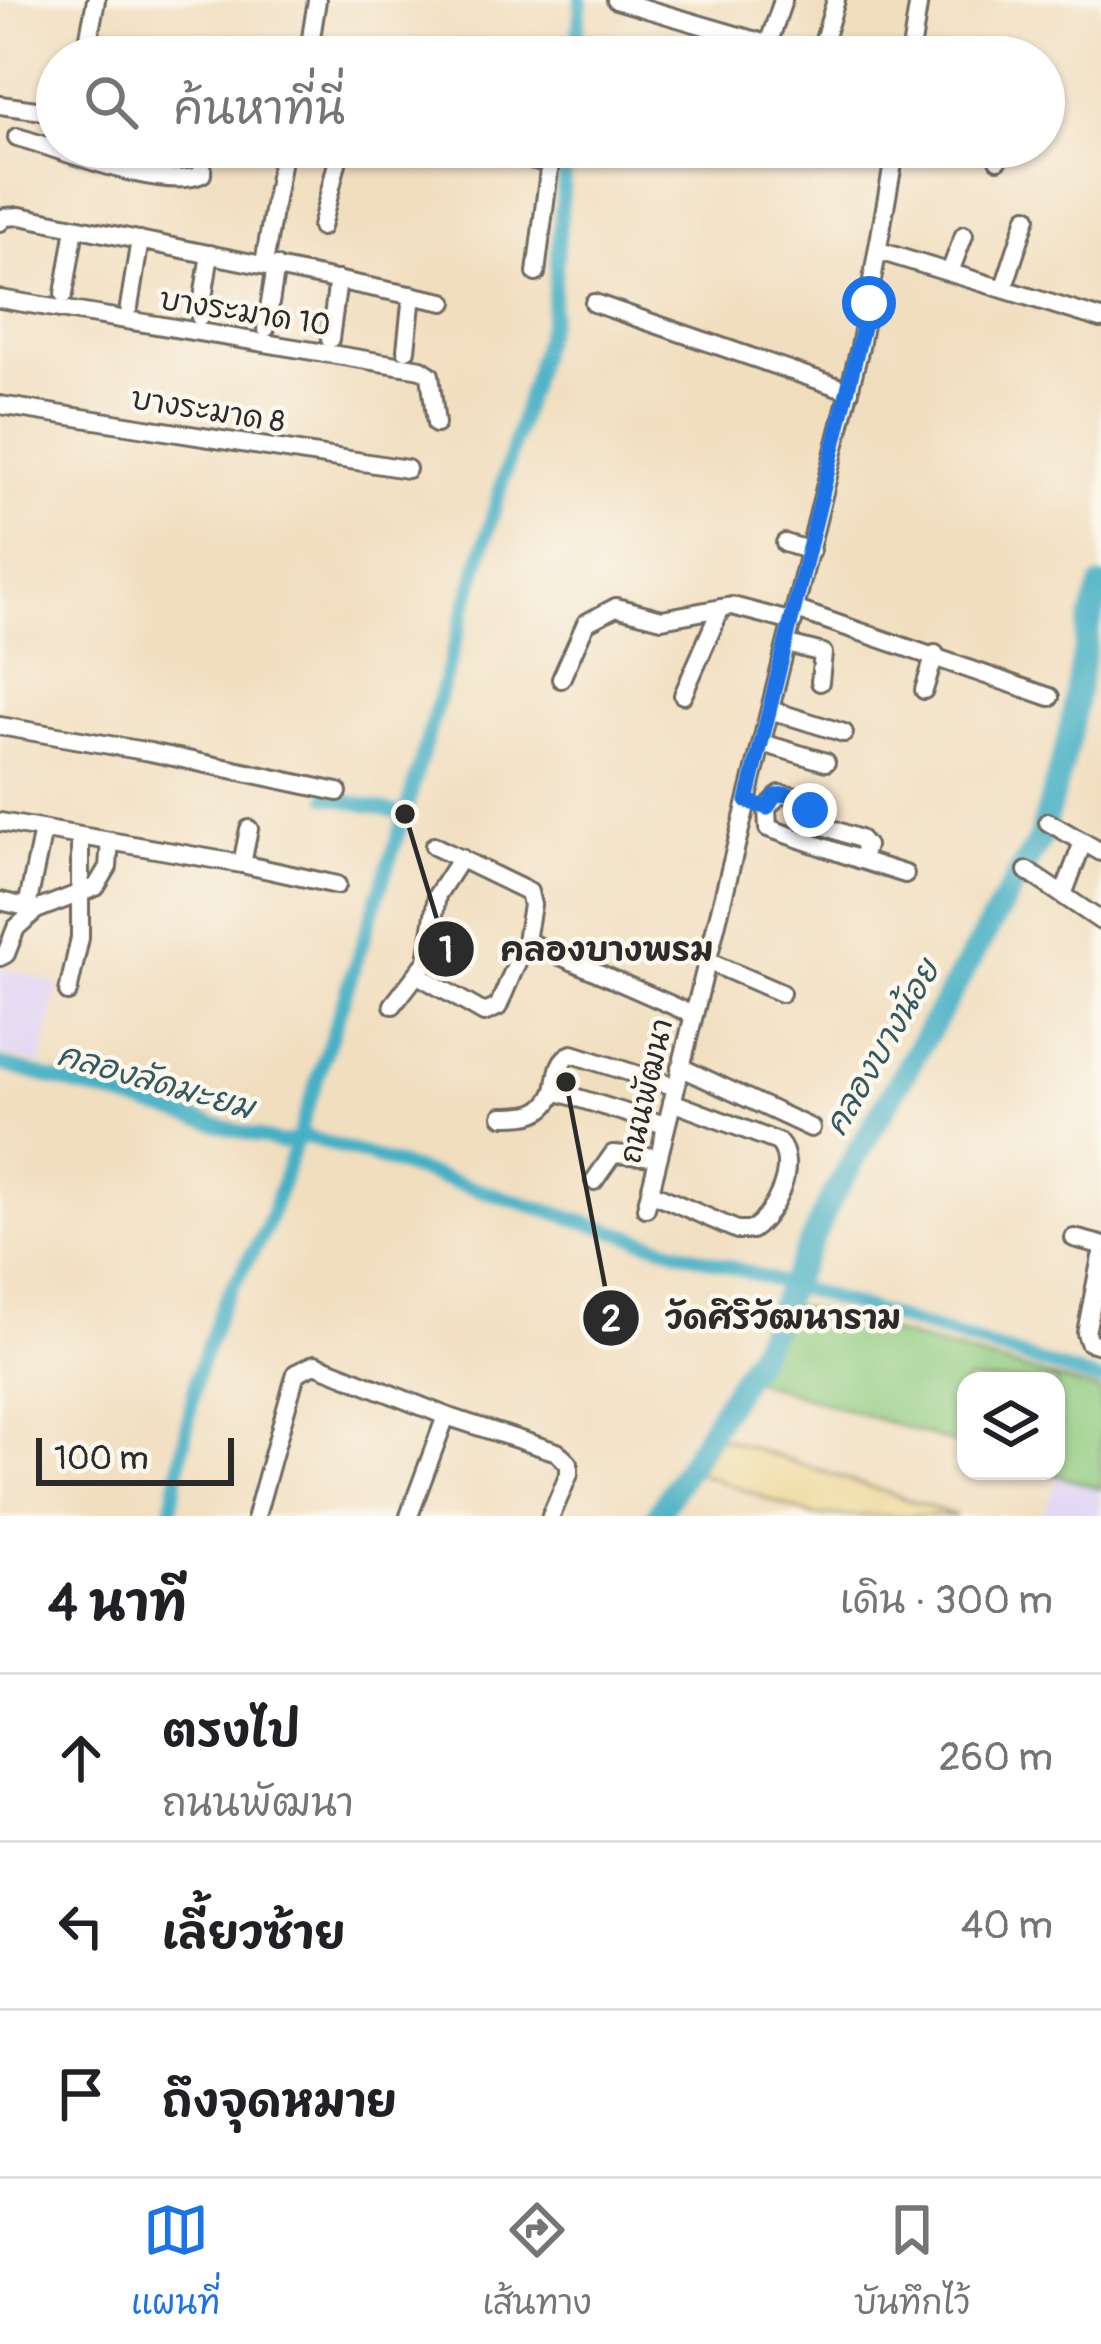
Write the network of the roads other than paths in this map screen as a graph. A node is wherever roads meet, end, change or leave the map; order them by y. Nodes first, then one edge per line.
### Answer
1 (96, 0) edge
2 (317, 0) edge
3 (616, 0) edge
4 (783, 0) edge
5 (836, 0) edge
6 (919, 0) edge
7 (728, 34) joint
8 (90, 36) edge
9 (311, 36) edge
10 (733, 36) edge
11 (772, 36) edge
12 (823, 36) edge
13 (913, 36) edge
14 (0, 105) edge
15 (36, 110) edge
16 (17, 137) dead end
17 (36, 141) edge
18 (114, 168) edge
19 (202, 168) edge
20 (282, 168) edge
21 (336, 168) edge
22 (549, 168) edge
23 (893, 168) edge
24 (1027, 217) dead end
25 (0, 222) edge
26 (321, 226) dead end
27 (75, 228) junction
28 (964, 235) dead end
29 (140, 240) junction
30 (879, 251) junction
31 (210, 254) junction
32 (270, 265) junction
33 (950, 272) junction
34 (536, 273) dead end
35 (338, 280) junction
36 (1004, 287) junction
37 (64, 294) dead end
38 (412, 295) junction
39 (0, 299) edge
40 (444, 302) dead end
41 (594, 303) dead end
42 (129, 307) dead end
43 (200, 317) dead end
44 (1101, 319) edge
45 (266, 328) dead end
46 (330, 339) dead end
47 (406, 350) dead end
48 (850, 391) junction
49 (0, 405) edge
50 (436, 424) dead end
51 (407, 469) dead end
52 (785, 543) dead end
53 (811, 551) junction
54 (721, 608) junction
55 (795, 616) junction
56 (788, 644) junction
57 (935, 654) junction
58 (561, 679) dead end
59 (820, 682) dead end
60 (924, 690) dead end
61 (683, 695) dead end
62 (1050, 697) dead end
63 (770, 710) junction
64 (0, 726) edge
65 (844, 733) dead end
66 (762, 743) junction
67 (826, 762) dead end
68 (338, 792) dead end
69 (747, 801) junction
70 (767, 808) junction
71 (815, 820) junction
72 (0, 822) edge
73 (1048, 822) dead end
74 (43, 830) junction
75 (249, 830) dead end
76 (80, 837) junction
77 (110, 842) junction
78 (800, 842) junction
79 (1084, 842) junction
80 (434, 845) dead end
81 (1101, 852) edge
82 (461, 858) junction
83 (861, 860) junction
84 (242, 864) junction
85 (1027, 871) dead end
86 (904, 874) dead end
87 (337, 885) dead end
88 (77, 893) junction
89 (1063, 895) junction
90 (1, 905) edge
91 (32, 908) junction
92 (1101, 921) edge
93 (526, 941) junction
94 (0, 957) edge
95 (707, 961) junction
96 (418, 975) junction
97 (68, 992) dead end
98 (781, 993) dead end
99 (393, 1005) dead end
100 (692, 1014) junction
101 (680, 1067) junction
102 (556, 1090) junction
103 (674, 1095) junction
104 (502, 1116) dead end
105 (665, 1125) junction
106 (811, 1127) dead end
107 (658, 1157) junction
108 (594, 1181) dead end
109 (1074, 1238) dead end
110 (1101, 1245) edge
111 (1101, 1257) edge
112 (1101, 1345) edge
113 (446, 1416) junction
114 (256, 1516) edge
115 (409, 1516) edge
116 (551, 1516) edge

1 - 8 street
2 - 9 street
3 - 7 street
4 - 11 street
5 - 12 street
6 - 13 street
7 - 10 street
14 - 15 street
16 - 17 street
18 - 19 street
20 - 32 street
21 - 26 street
22 - 34 street
23 - 30 street, ถนนพัฒนา
24 - 36 street
25 - 27 street
27 - 29 street
27 - 37 street
28 - 33 street
29 - 31 street
29 - 42 street
30 - 33 street
30 - 48 street, ถนนพัฒนา
31 - 32 street
31 - 43 street
32 - 35 street
32 - 45 street
33 - 36 street
35 - 38 street
35 - 46 street
36 - 44 street
38 - 40 street
38 - 47 street
39 - 50 street, บางระมาด 10
41 - 48 street
48 - 53 street, ถนนพัฒนา
49 - 51 street, บางระมาด 8
52 - 53 street
53 - 55 street, ถนนพัฒนา
54 - 55 street
54 - 58 street
54 - 61 street
55 - 56 street, ถนนพัฒนา
55 - 57 street
56 - 59 street
56 - 63 street, ถนนพัฒนา
57 - 60 street
57 - 62 street
63 - 65 street
63 - 66 street, ถนนพัฒนา
64 - 68 street
66 - 67 street
66 - 69 street, ถนนพัฒนา
69 - 70 street
69 - 95 street, ถนนพัฒนา
70 - 71 street
70 - 78 street
71 - 78 street
71 - 83 street
72 - 74 street
73 - 79 street
74 - 76 street
74 - 91 street
75 - 84 street
76 - 77 street
76 - 88 street
77 - 84 street
77 - 88 street
78 - 83 street
79 - 81 street
79 - 89 street
80 - 82 street
82 - 93 street
82 - 96 street
83 - 86 street
84 - 87 street
85 - 89 street
88 - 91 street
88 - 97 street
89 - 92 street
90 - 91 street
91 - 94 street
93 - 96 street
93 - 100 street
95 - 98 street
95 - 100 street, ถนนพัฒนา
96 - 99 street
100 - 101 street, ถนนพัฒนา
101 - 103 street, ถนนพัฒนา
101 - 106 street
102 - 103 street
102 - 104 street
102 - 105 street
103 - 105 street, ถนนพัฒนา
103 - 107 street, ถนนพัฒนา
105 - 107 street, ถนนพัฒนา
107 - 108 street
109 - 110 street
111 - 112 street
113 - 114 street
113 - 115 street
113 - 116 street

